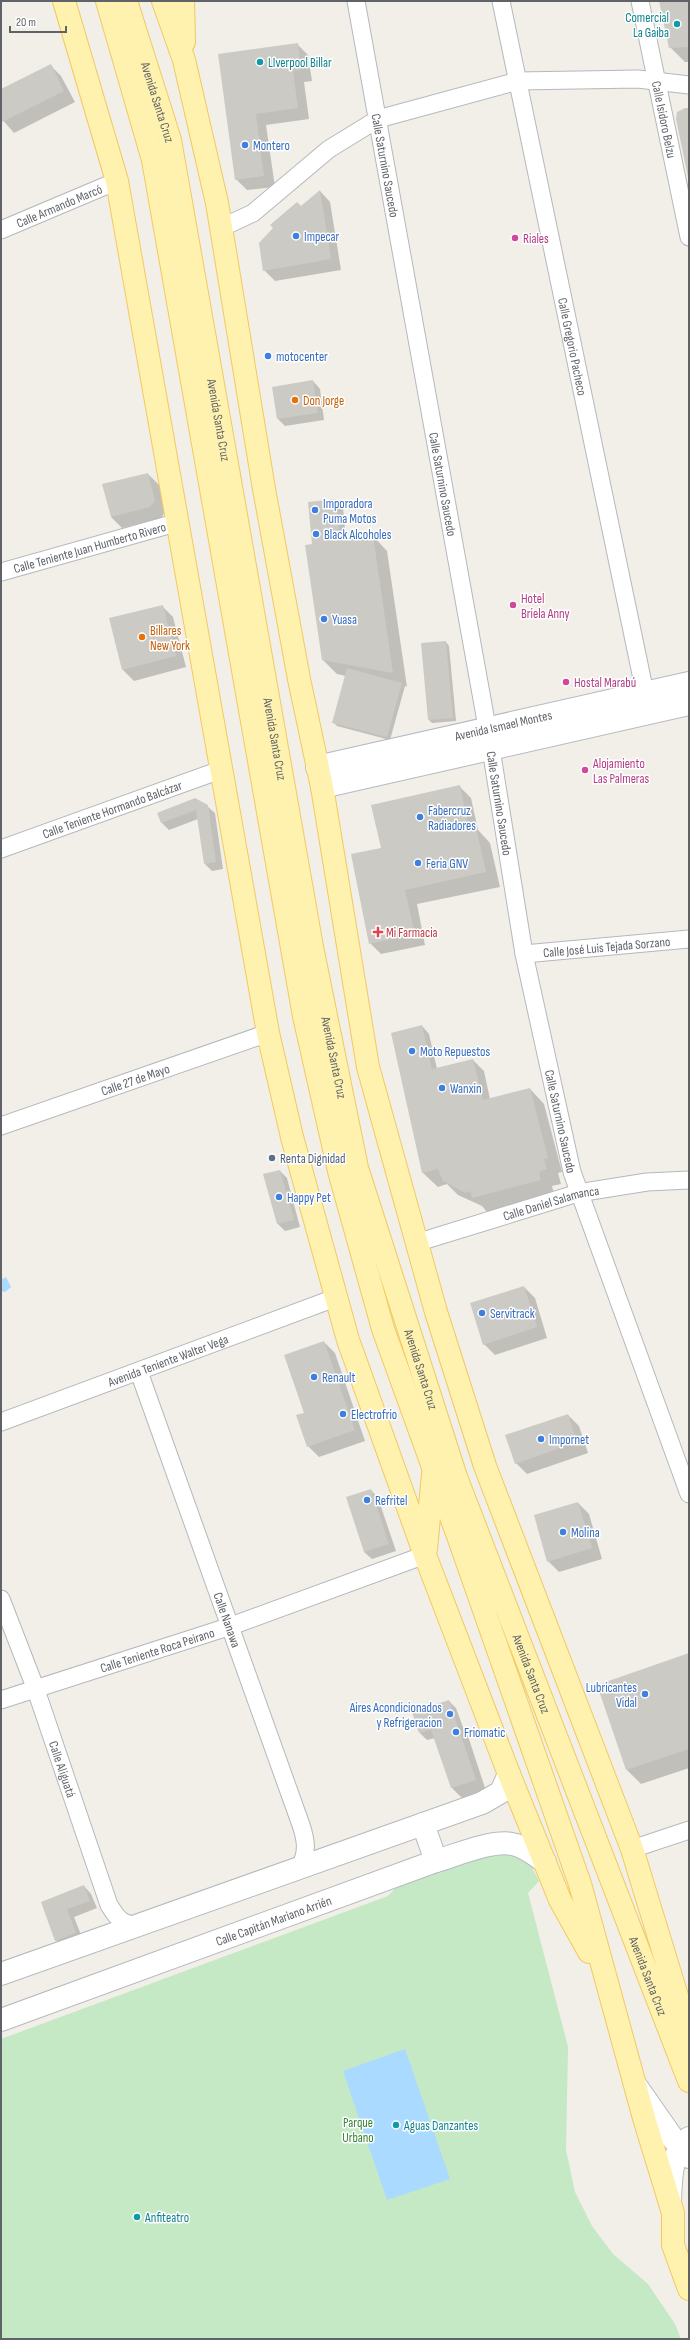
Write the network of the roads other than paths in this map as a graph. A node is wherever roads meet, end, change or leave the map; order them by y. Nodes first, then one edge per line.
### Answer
1 (64, 1) edge
2 (107, 1) edge
3 (126, 1) edge
4 (163, 1) edge
5 (183, 1) edge
6 (356, 1) edge
7 (501, 1) edge
8 (640, 1) edge
9 (184, 60) junction
10 (518, 80) junction
11 (656, 81) junction
12 (689, 85) edge
13 (378, 119) junction
14 (117, 181) junction
15 (221, 228) junction
16 (1, 230) edge
17 (689, 237) edge
18 (179, 522) junction
19 (1, 572) edge
20 (689, 683) edge
21 (645, 693) junction
22 (689, 704) edge
23 (489, 739) junction
24 (223, 769) junction
25 (320, 777) junction
26 (1, 849) edge
27 (689, 939) edge
28 (524, 954) junction
29 (268, 1033) junction
30 (1, 1126) edge
31 (689, 1180) edge
32 (578, 1193) junction
33 (416, 1243) junction
34 (335, 1298) junction
35 (139, 1372) junction
36 (1, 1422) edge
37 (485, 1466) junction
38 (434, 1469) junction
39 (689, 1494) edge
40 (425, 1555) junction
41 (497, 1584) junction
42 (1, 1599) edge
43 (231, 1626) junction
44 (35, 1687) junction
45 (1, 1700) edge
46 (508, 1774) junction
47 (423, 1824) junction
48 (689, 1830) edge
49 (632, 1849) junction
50 (436, 1861) junction
51 (545, 1862) junction
52 (300, 1867) junction
53 (138, 1925) junction
54 (1, 1974) edge
55 (606, 1982) junction
56 (651, 1982) junction
57 (685, 2012) edge
58 (1, 2020) edge
59 (688, 2078) edge
60 (634, 2083) junction
61 (686, 2148) edge
62 (671, 2209) junction
63 (689, 2229) edge
64 (689, 2289) edge

1 - 14 main road, Avenida Santa Cruz
2 - 38 main road, Avenida Santa Cruz
3 - 41 main road, Avenida Santa Cruz
4 - 9 main road, Avenida Santa Cruz
5 - 9 main road
6 - 13 street, Calle Saturnino Saucedo
7 - 10 street, Calle Gregorio Pacheco
8 - 11 street, Calle Isidoro Belzu
9 - 15 main road, Avenida Santa Cruz
10 - 11 street
10 - 13 street
10 - 21 street, Calle Gregorio Pacheco
11 - 12 street
11 - 17 street, Calle Isidoro Belzu
13 - 15 street
13 - 23 street, Calle Saturnino Saucedo
14 - 16 street, Calle Armando Marcó
14 - 18 main road, Avenida Santa Cruz
15 - 25 main road, Avenida Santa Cruz
18 - 19 street, Calle Teniente Juan Humberto Rivero
18 - 24 main road, Avenida Santa Cruz
20 - 21 street, Avenida Ismael Montes
21 - 23 street, Avenida Ismael Montes
22 - 23 street, Avenida Ismael Montes
23 - 25 street, Avenida Ismael Montes
23 - 28 street, Calle Saturnino Saucedo
24 - 26 street, Calle Teniente Hormando Balcázar
24 - 29 main road, Avenida Santa Cruz
25 - 33 main road, Avenida Santa Cruz
27 - 28 street, Calle José Luis Tejada Sorzano
28 - 32 street, Calle Saturnino Saucedo
29 - 30 street, Calle 27 de Mayo
29 - 34 main road, Avenida Santa Cruz
31 - 32 street, Calle Daniel Salamanca
32 - 33 street, Calle Daniel Salamanca
32 - 39 street, Calle Saturnino Saucedo
33 - 37 main road, Avenida Santa Cruz
34 - 35 street, Avenida Teniente Walter Vega
34 - 40 main road, Avenida Santa Cruz
35 - 36 street, Avenida Teniente Walter Vega
35 - 43 street, Calle Nanawa
37 - 41 main road
37 - 49 main road, Avenida Santa Cruz
38 - 40 main road
38 - 55 main road, Avenida Santa Cruz
40 - 43 street, Calle Teniente Roca Peirano
40 - 46 main road, Avenida Santa Cruz
41 - 56 main road, Avenida Santa Cruz
42 - 44 street, Calle Aliguatá
43 - 44 street, Calle Teniente Roca Peirano
43 - 52 street, Calle Nanawa
44 - 45 street, Calle Teniente Roca Peirano
44 - 53 street, Calle Aliguatá
46 - 47 street
46 - 51 main road, Avenida Santa Cruz
47 - 50 street
47 - 52 street
48 - 49 street
49 - 57 main road, Avenida Santa Cruz
50 - 51 street, Calle Capitán Mariano Arrién
50 - 58 street, Calle Capitán Mariano Arrién
51 - 55 main road, Avenida Santa Cruz
52 - 53 street
53 - 54 street
55 - 60 main road, Avenida Santa Cruz
56 - 57 main road
56 - 59 main road, Avenida Santa Cruz
57 - 59 main road, Avenida Santa Cruz
60 - 61 street
60 - 62 main road, Avenida Santa Cruz
61 - 62 street
62 - 63 main road, Avenida Santa Cruz
62 - 64 main road, Avenida Santa Cruz

